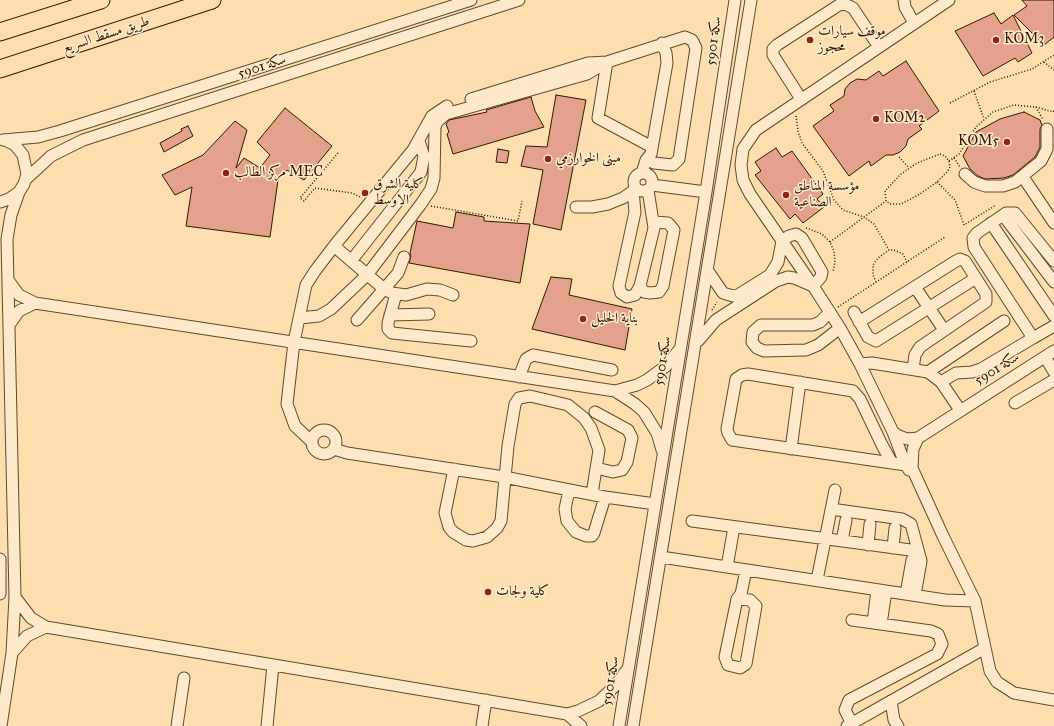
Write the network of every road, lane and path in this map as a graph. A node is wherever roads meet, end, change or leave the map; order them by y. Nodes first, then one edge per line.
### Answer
1 (101, 0) edge
2 (212, 0) edge
3 (471, 0) edge
4 (518, 0) edge
5 (727, 0) edge
6 (735, 0) edge
7 (751, 0) edge
8 (949, 0) edge
9 (902, 1) edge
10 (731, 22) junction
11 (914, 23) junction
12 (0, 32) edge
13 (662, 43) junction
14 (879, 47) junction
15 (1054, 55) edge
16 (607, 62) junction
17 (1044, 62) junction
18 (0, 69) edge
19 (1054, 70) edge
20 (974, 90) junction
21 (801, 99) junction
22 (950, 103) dead end
23 (791, 106) junction
24 (1036, 107) junction
25 (1054, 110) edge
26 (984, 119) junction
27 (1047, 129) joint
28 (433, 138) junction
29 (2, 139) edge
30 (420, 139) junction
31 (652, 155) junction
32 (899, 157) dead end
33 (949, 161) junction
34 (909, 168) junction
35 (965, 174) dead end
36 (1023, 177) junction
37 (25, 180) junction
38 (648, 181) junction
39 (937, 182) junction
40 (634, 190) junction
41 (19, 192) junction
42 (706, 192) junction
43 (886, 200) junction
44 (0, 202) edge
45 (996, 205) dead end
46 (576, 207) dead end
47 (1004, 215) junction
48 (864, 217) junction
49 (654, 222) junction
50 (1054, 223) edge
51 (991, 224) junction
52 (945, 237) dead end
53 (782, 241) junction
54 (830, 242) dead end
55 (334, 246) junction
56 (889, 250) junction
57 (404, 257) dead end
58 (351, 261) junction
59 (1054, 261) edge
60 (907, 262) junction
61 (708, 271) junction
62 (367, 275) junction
63 (976, 278) junction
64 (8, 280) junction
65 (876, 282) junction
66 (1054, 282) edge
67 (640, 286) junction
68 (813, 286) junction
69 (915, 287) junction
70 (384, 289) junction
71 (396, 294) junction
72 (453, 295) dead end
73 (35, 303) junction
74 (929, 308) junction
75 (830, 312) junction
76 (854, 312) dead end
77 (429, 314) dead end
78 (390, 315) junction
79 (1054, 316) edge
80 (299, 318) junction
81 (357, 320) dead end
82 (1004, 321) dead end
83 (859, 322) junction
84 (816, 324) junction
85 (9, 326) junction
86 (1054, 326) edge
87 (840, 328) junction
88 (944, 330) junction
89 (1033, 338) junction
90 (471, 341) dead end
91 (294, 342) junction
92 (822, 342) junction
93 (696, 343) junction
94 (680, 348) junction
95 (1050, 354) edge
96 (950, 357) junction
97 (860, 364) junction
98 (914, 369) junction
99 (612, 370) dead end
100 (928, 372) junction
101 (960, 372) junction
102 (1054, 372) edge
103 (519, 377) junction
104 (1054, 380) edge
105 (800, 382) junction
106 (941, 382) junction
107 (873, 389) junction
108 (615, 391) junction
109 (860, 399) junction
110 (1015, 403) dead end
111 (960, 410) junction
112 (595, 412) dead end
113 (893, 432) junction
114 (918, 438) junction
115 (312, 442) junction
116 (334, 449) junction
117 (791, 449) junction
118 (663, 456) junction
119 (892, 463) junction
120 (906, 465) junction
121 (596, 468) junction
122 (454, 469) junction
123 (914, 474) junction
124 (504, 477) junction
125 (569, 490) junction
126 (835, 490) dead end
127 (592, 494) junction
128 (605, 497) junction
129 (655, 504) junction
130 (831, 509) junction
131 (846, 520) dead end
132 (692, 521) dead end
133 (870, 524) dead end
134 (734, 527) junction
135 (895, 528) dead end
136 (825, 539) junction
137 (842, 541) junction
138 (868, 545) junction
139 (893, 548) junction
140 (918, 551) junction
141 (661, 557) junction
142 (0, 559) edge
143 (727, 567) junction
144 (742, 569) junction
145 (0, 577) edge
146 (817, 580) junction
147 (966, 583) junction
148 (882, 590) junction
149 (0, 594) edge
150 (911, 595) junction
151 (16, 597) junction
152 (737, 599) junction
153 (946, 600) junction
154 (975, 601) junction
155 (852, 620) dead end
156 (877, 624) junction
157 (46, 627) junction
158 (985, 648) junction
159 (12, 652) junction
160 (273, 665) junction
161 (629, 666) junction
162 (184, 678) dead end
163 (486, 700) junction
164 (1054, 700) edge
165 (891, 701) junction
166 (567, 714) junction
167 (895, 724) edge
168 (849, 725) edge
169 (1, 726) edge
170 (177, 726) edge
171 (267, 726) edge
172 (482, 726) edge
173 (582, 726) edge
174 (619, 726) edge
175 (633, 726) edge

1 - 12 highway
2 - 18 highway, طريق مسقط السريع
3 - 29 street, سكة 5901
4 - 37 street, سكة 5901
5 - 10 street
6 - 10 street, سكة 5901
7 - 61 street, سكة 5901
8 - 11 street
9 - 11 street
10 - 42 street, سكة 5901
11 - 14 street
13 - 16 street
13 - 31 street
13 - 31 street
14 - 21 street
14 - 21 street
15 - 17 path
16 - 28 street
16 - 30 street
16 - 31 street
17 - 19 path
17 - 20 path
20 - 22 path
20 - 26 path
21 - 23 street
23 - 48 path
23 - 53 street
24 - 25 path
24 - 26 path
24 - 27 path
26 - 33 path
27 - 36 street
28 - 30 street
28 - 62 street
29 - 37 street
30 - 55 street
30 - 58 street
31 - 38 street
32 - 34 path
33 - 34 path
33 - 39 path
34 - 43 path
35 - 36 street
36 - 50 street
37 - 41 street
38 - 40 street
38 - 40 street
38 - 42 street
38 - 49 street
39 - 43 path
39 - 45 path
40 - 46 street
40 - 67 street
41 - 44 street
41 - 64 street
42 - 94 street, سكة 5901
43 - 48 path
47 - 51 street
47 - 59 street
47 - 66 street
48 - 54 path
48 - 56 path
49 - 67 street
49 - 67 street
51 - 79 street
51 - 89 street
52 - 60 path
53 - 61 street
53 - 68 street
53 - 68 street
55 - 58 street
55 - 80 street
56 - 60 path
56 - 65 path
57 - 70 street
58 - 62 street
60 - 65 path
61 - 93 street, سكة 5901
62 - 70 street
62 - 80 street
63 - 69 street
63 - 74 street
63 - 88 street
64 - 73 street
64 - 85 street
65 - 75 path
68 - 75 street
68 - 93 street, سكة 5901
69 - 74 street
69 - 83 street
70 - 71 street
70 - 81 street
71 - 72 street
71 - 78 street
73 - 85 street
73 - 91 street
74 - 83 street
74 - 88 street
75 - 84 street
75 - 87 street
76 - 83 street
77 - 78 street
78 - 90 street
80 - 91 street
82 - 96 street
84 - 92 street
84 - 92 street
85 - 151 street
86 - 89 street
87 - 92 street
87 - 97 street
88 - 98 street
89 - 101 street
91 - 103 street
91 - 115 street
93 - 141 street, سكة 5901
94 - 108 street
94 - 118 street, سكة 5901
95 - 102 street
95 - 111 street, سكة 5901
96 - 100 street
96 - 101 street
97 - 98 street
97 - 107 street
98 - 100 street
99 - 103 street
100 - 106 street
101 - 106 street
103 - 108 street
104 - 110 street
105 - 109 street
105 - 117 street
105 - 117 street
106 - 111 street
107 - 109 street
107 - 113 street
108 - 118 street
109 - 119 street
111 - 114 street, سكة 5901
112 - 121 street
113 - 114 street
113 - 120 street
114 - 123 street
115 - 116 street
115 - 116 street
116 - 122 street
117 - 119 street
118 - 129 street, سكة 5901
119 - 120 street
120 - 123 street
121 - 124 street
121 - 127 street
122 - 124 street
122 - 124 street
123 - 147 street
124 - 125 street
125 - 127 street
125 - 128 street
126 - 130 street
127 - 128 street
128 - 129 street
129 - 161 street, سكة 5901
130 - 136 street
130 - 140 street
131 - 137 street
132 - 134 street
133 - 138 street
134 - 136 street
134 - 143 street
135 - 139 street
136 - 137 street
136 - 146 street
137 - 138 street
138 - 139 street
139 - 140 street
140 - 150 street
141 - 143 street
141 - 175 street, سكة 5901
142 - 145 street
143 - 144 street
144 - 146 street
144 - 152 street
145 - 149 street
146 - 148 street
147 - 153 street
147 - 154 street
148 - 150 street
148 - 156 street
150 - 153 street
151 - 157 street
151 - 159 street
152 - 152 street
153 - 154 street
154 - 158 street
155 - 156 street
156 - 168 street
157 - 159 street
157 - 160 street
158 - 164 street
158 - 165 street
159 - 169 street
160 - 163 street
160 - 171 street
161 - 166 street
161 - 174 street, سكة 5901
162 - 170 street
163 - 166 street
163 - 172 street
165 - 167 street
165 - 168 street
166 - 173 street

